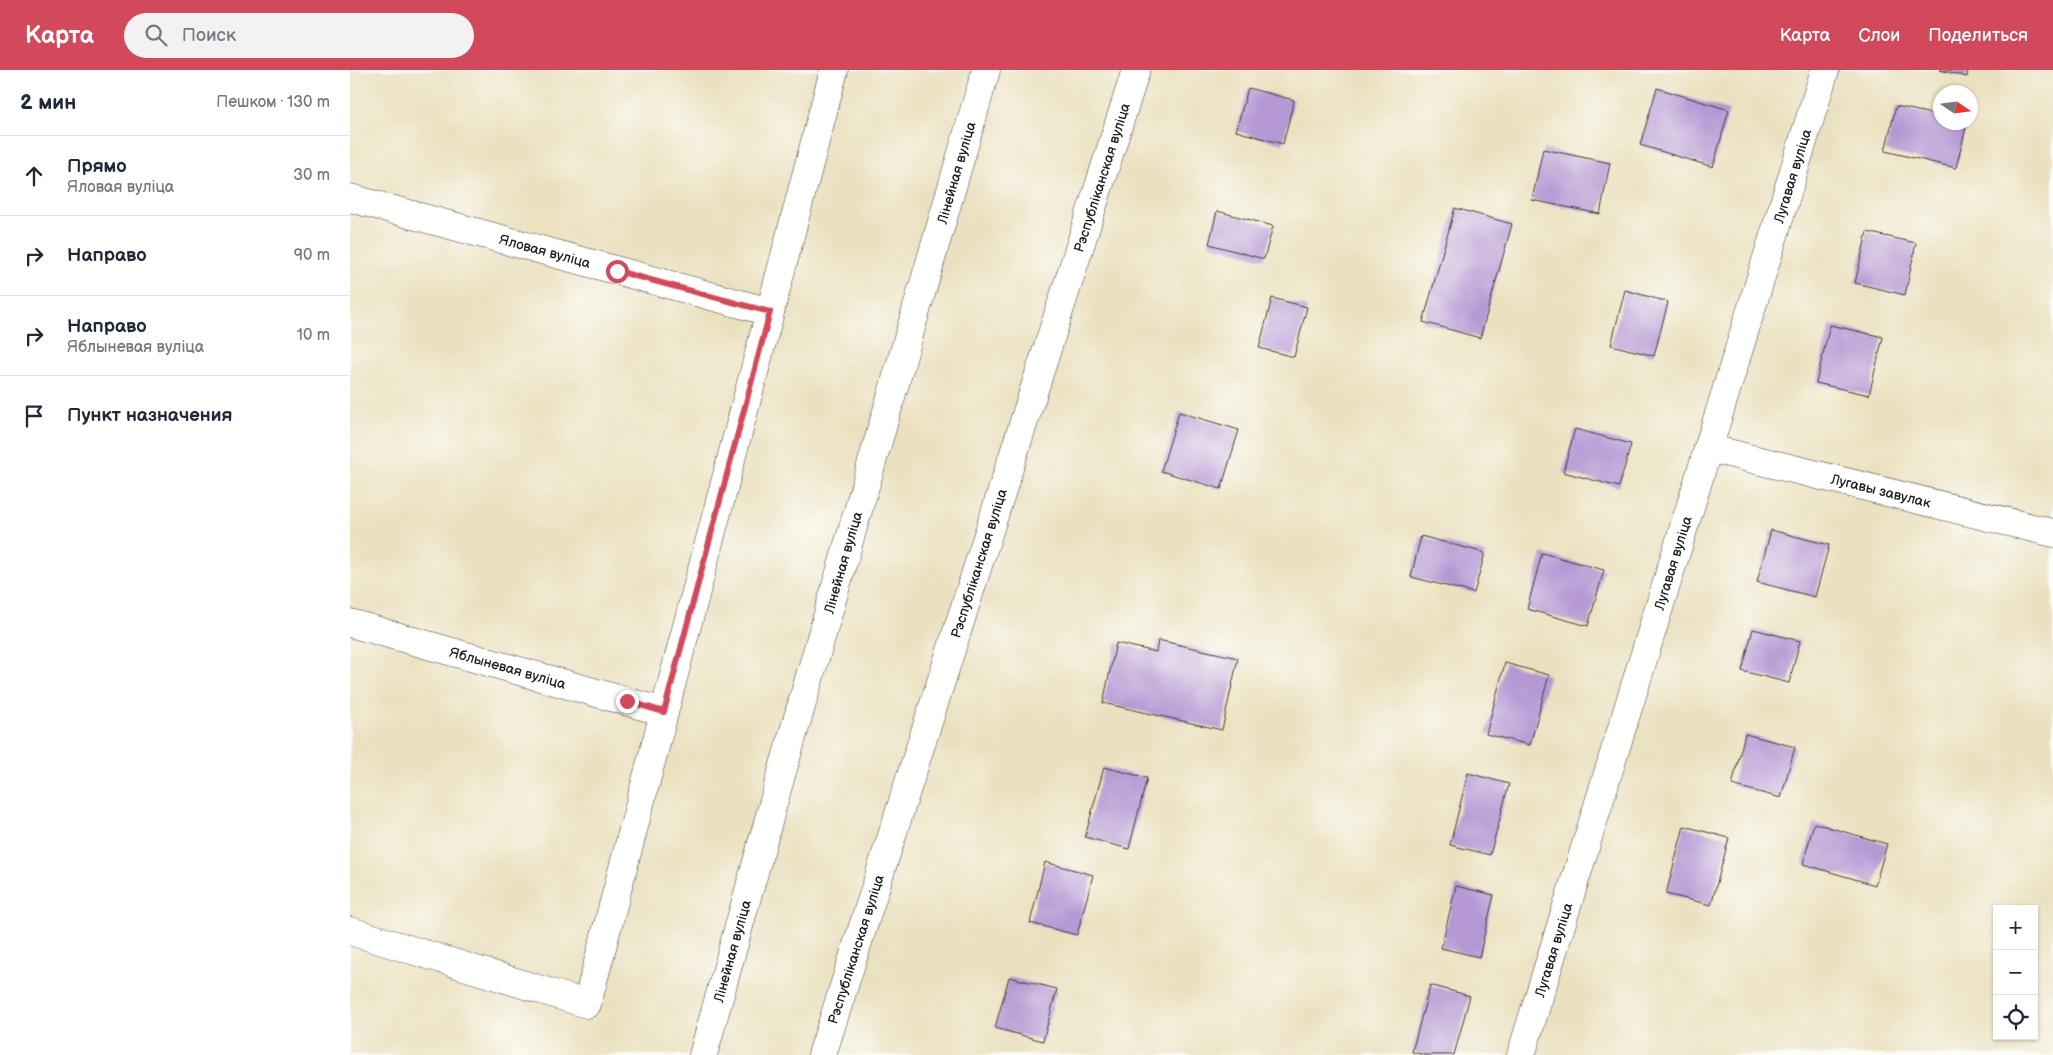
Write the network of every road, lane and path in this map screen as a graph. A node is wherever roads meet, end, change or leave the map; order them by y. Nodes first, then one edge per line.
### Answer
1 (834, 70) edge
2 (986, 70) edge
3 (1136, 70) edge
4 (1825, 70) edge
5 (350, 198) edge
6 (770, 312) junction
7 (1708, 448) junction
8 (2053, 533) edge
9 (350, 623) edge
10 (664, 712) junction
11 (350, 931) edge
12 (703, 1055) edge
13 (822, 1055) edge
14 (1521, 1055) edge

1 - 6 street
2 - 12 street, Лінейная вуліца
3 - 13 street, Рэспубліканская вуліца
4 - 7 street, Лугавая вуліца
5 - 6 street, Яловая вуліца
6 - 10 street
7 - 8 street, Лугавы завулак
7 - 14 street, Лугавая вуліца
9 - 10 street, Яблыневая вуліца
10 - 11 street

